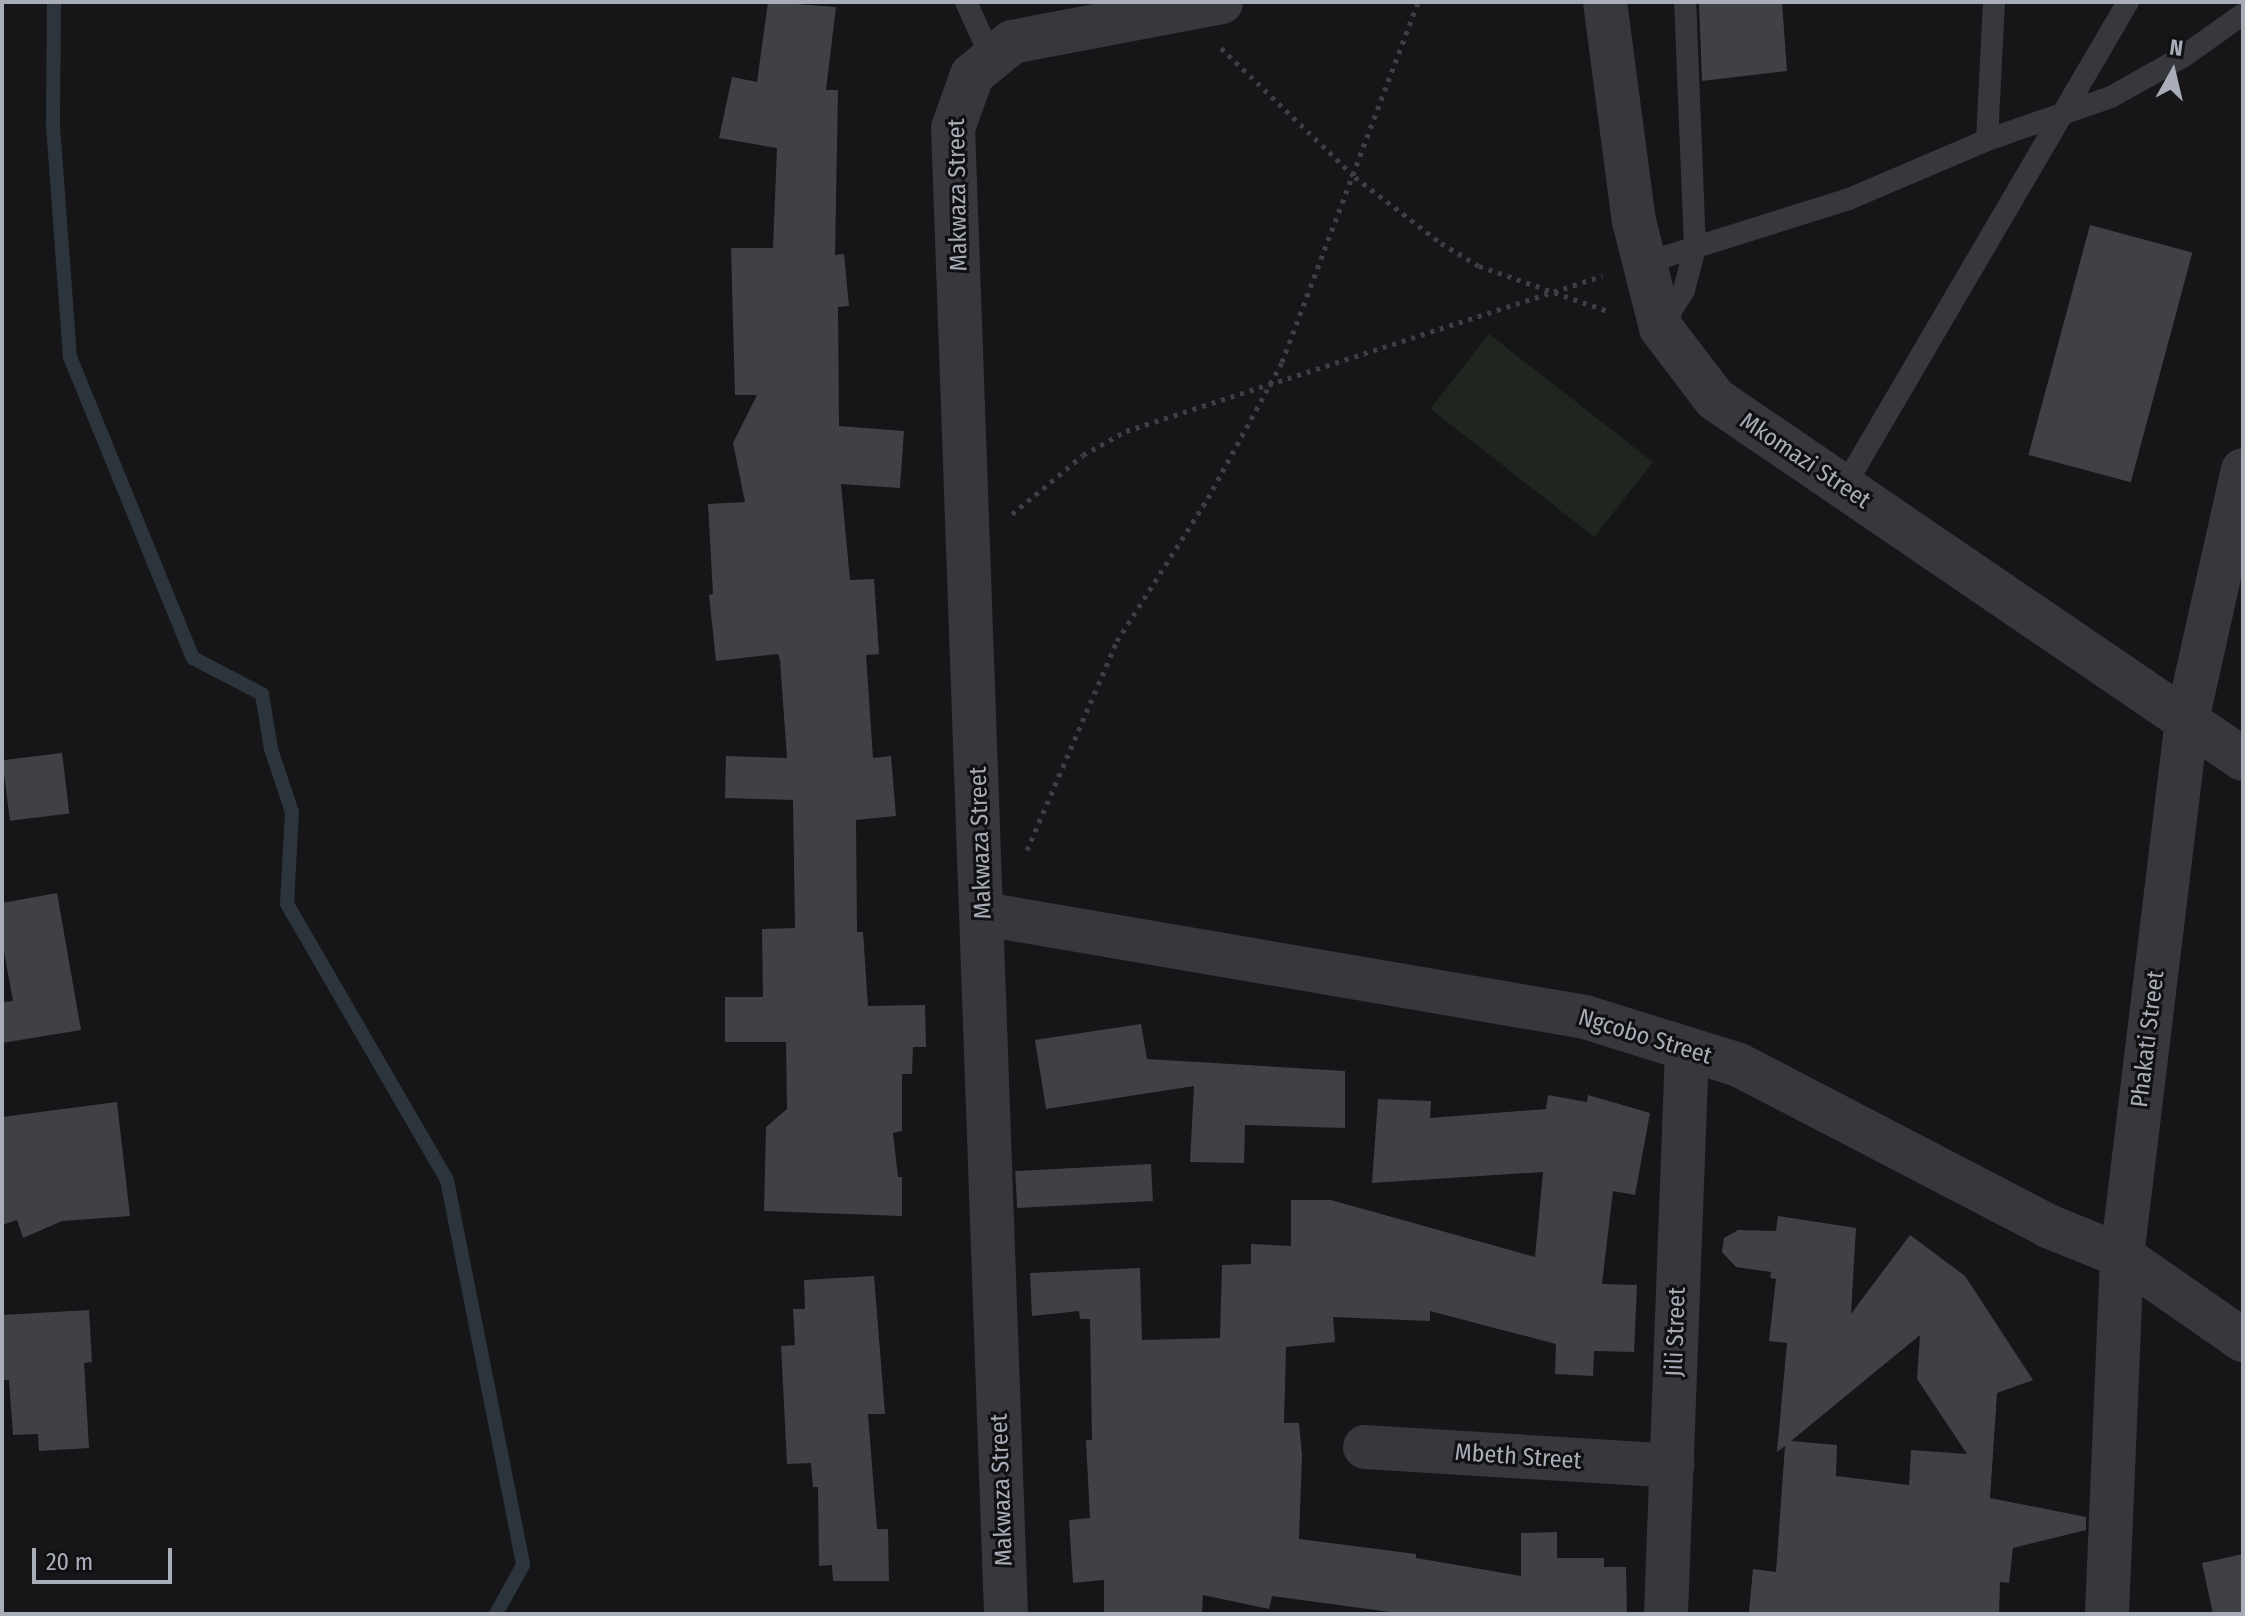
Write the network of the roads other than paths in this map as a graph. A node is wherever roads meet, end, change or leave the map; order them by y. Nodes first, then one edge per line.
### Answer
1 (966, 2) edge
2 (1605, 2) edge
3 (1685, 2) edge
4 (1994, 2) edge
5 (2128, 2) edge
6 (1208, 4) edge
7 (2243, 14) edge
8 (981, 65) junction
9 (2062, 116) junction
10 (1987, 140) junction
11 (1695, 248) junction
12 (1645, 263) junction
13 (1661, 328) junction
14 (2243, 470) edge
15 (1844, 487) junction
16 (2237, 522) edge
17 (2187, 720) junction
18 (2243, 759) edge
19 (991, 916) junction
20 (1687, 1049) junction
21 (2122, 1256) junction
22 (2243, 1340) edge
23 (1365, 1447) dead end
24 (1672, 1466) junction
25 (1006, 1614) edge
26 (1666, 1614) edge
27 (2107, 1614) edge

1 - 8 lane
2 - 12 street, Mkomazi Street
3 - 11 lane
4 - 10 lane
5 - 9 lane
6 - 8 street
7 - 9 lane
8 - 19 street, Makwaza Street
9 - 10 lane
9 - 15 lane
10 - 11 lane
11 - 12 lane
11 - 13 lane
12 - 13 street, Mkomazi Street
13 - 15 street, Mkomazi Street
14 - 16 street, Phakati Street
15 - 17 street, Mkomazi Street
16 - 17 street, Phakati Street
17 - 18 street, Mkomazi Street
17 - 21 street, Phakati Street
19 - 20 street, Ngcobo Street
19 - 25 street, Makwaza Street
20 - 21 street, Ngcobo Street
20 - 24 street, Jili Street
21 - 22 street, Ngcobo Street
21 - 27 street, Phakati Street
23 - 24 street, Mbeth Street
24 - 26 street, Jili Street

